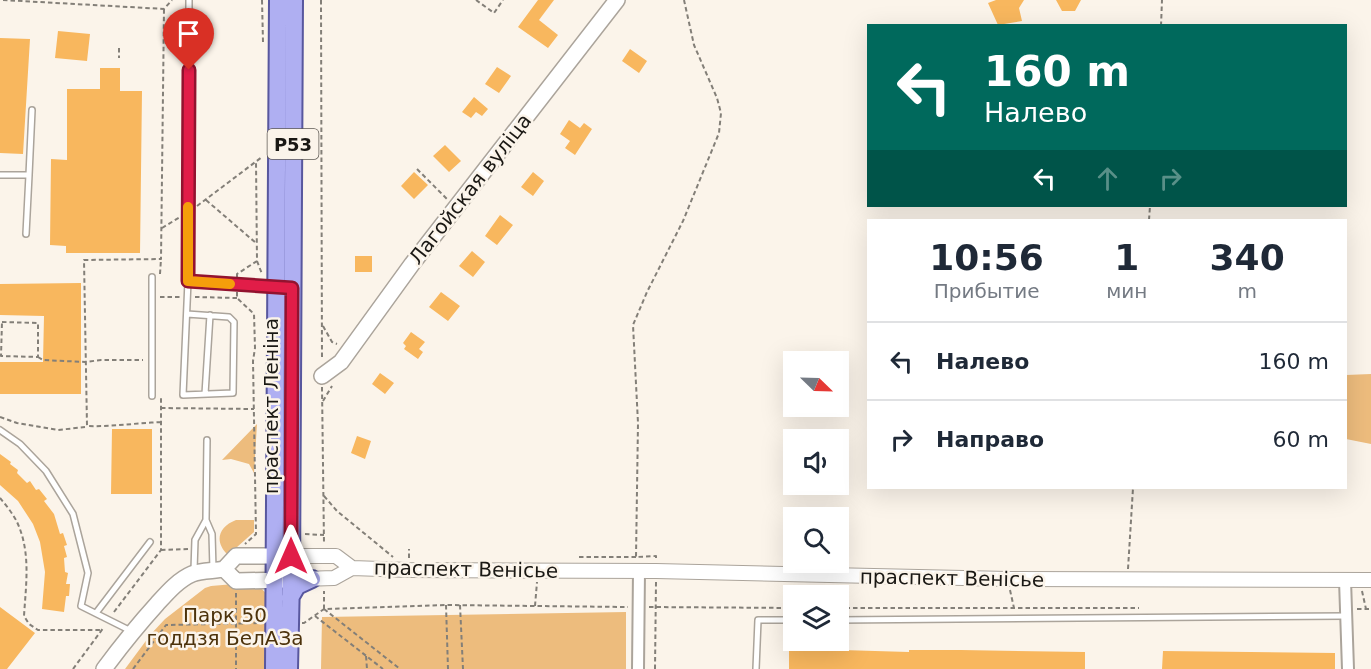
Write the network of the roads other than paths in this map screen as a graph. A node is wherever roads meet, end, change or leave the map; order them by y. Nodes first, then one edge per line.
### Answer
1 (189, 0) edge
2 (278, 0) edge
3 (294, 0) edge
4 (616, 0) edge
5 (32, 110) dead end
6 (0, 175) edge
7 (29, 175) junction
8 (26, 234) dead end
9 (152, 277) dead end
10 (188, 281) junction
11 (285, 287) junction
12 (187, 314) junction
13 (210, 315) junction
14 (322, 376) road end
15 (205, 394) junction
16 (152, 396) dead end
17 (0, 430) edge
18 (207, 440) dead end
19 (206, 520) junction
20 (150, 542) dead end
21 (284, 556) junction
22 (638, 564) junction
23 (352, 568) junction
24 (218, 570) junction
25 (194, 572) junction
26 (318, 579) junction
27 (283, 580) junction
28 (1345, 580) junction
29 (1365, 580) edge
30 (291, 598) junction
31 (1346, 612) junction
32 (96, 614) junction
33 (783, 620) edge
34 (849, 620) edge
35 (133, 632) junction
36 (104, 669) edge
37 (274, 669) edge
38 (289, 669) edge
39 (638, 669) edge
40 (756, 669) edge
41 (1348, 669) edge

1 - 10 lane
2 - 11 main road, праспект Леніна / Р53
3 - 11 main road, праспект Леніна / Р53
4 - 14 main road, Лагойская вуліца
5 - 7 lane
6 - 7 lane
7 - 8 lane
9 - 16 lane
10 - 11 lane
10 - 12 lane
11 - 21 main road, праспект Леніна / Р53
12 - 13 lane
12 - 15 lane
13 - 15 lane
13 - 15 lane
17 - 32 lane
18 - 19 lane
19 - 24 lane
19 - 25 lane
20 - 32 lane
21 - 23 street, праспект Венісье
21 - 24 main road
21 - 27 main road, праспект Леніна / Р53
22 - 23 street, праспект Венісье
22 - 28 street, праспект Венісье
22 - 39 street
23 - 26 street, праспект Венісье
24 - 25 main road
24 - 27 main road
25 - 35 main road
26 - 27 street, праспект Венісье
26 - 30 main road
27 - 30 main road, праспект Леніна / Р53
27 - 37 main road, праспект Леніна / Р53
28 - 29 street, праспект Венісье
28 - 31 street
30 - 38 main road, праспект Леніна / Р53
31 - 34 lane
31 - 41 street
32 - 35 lane
33 - 40 lane
35 - 36 main road

